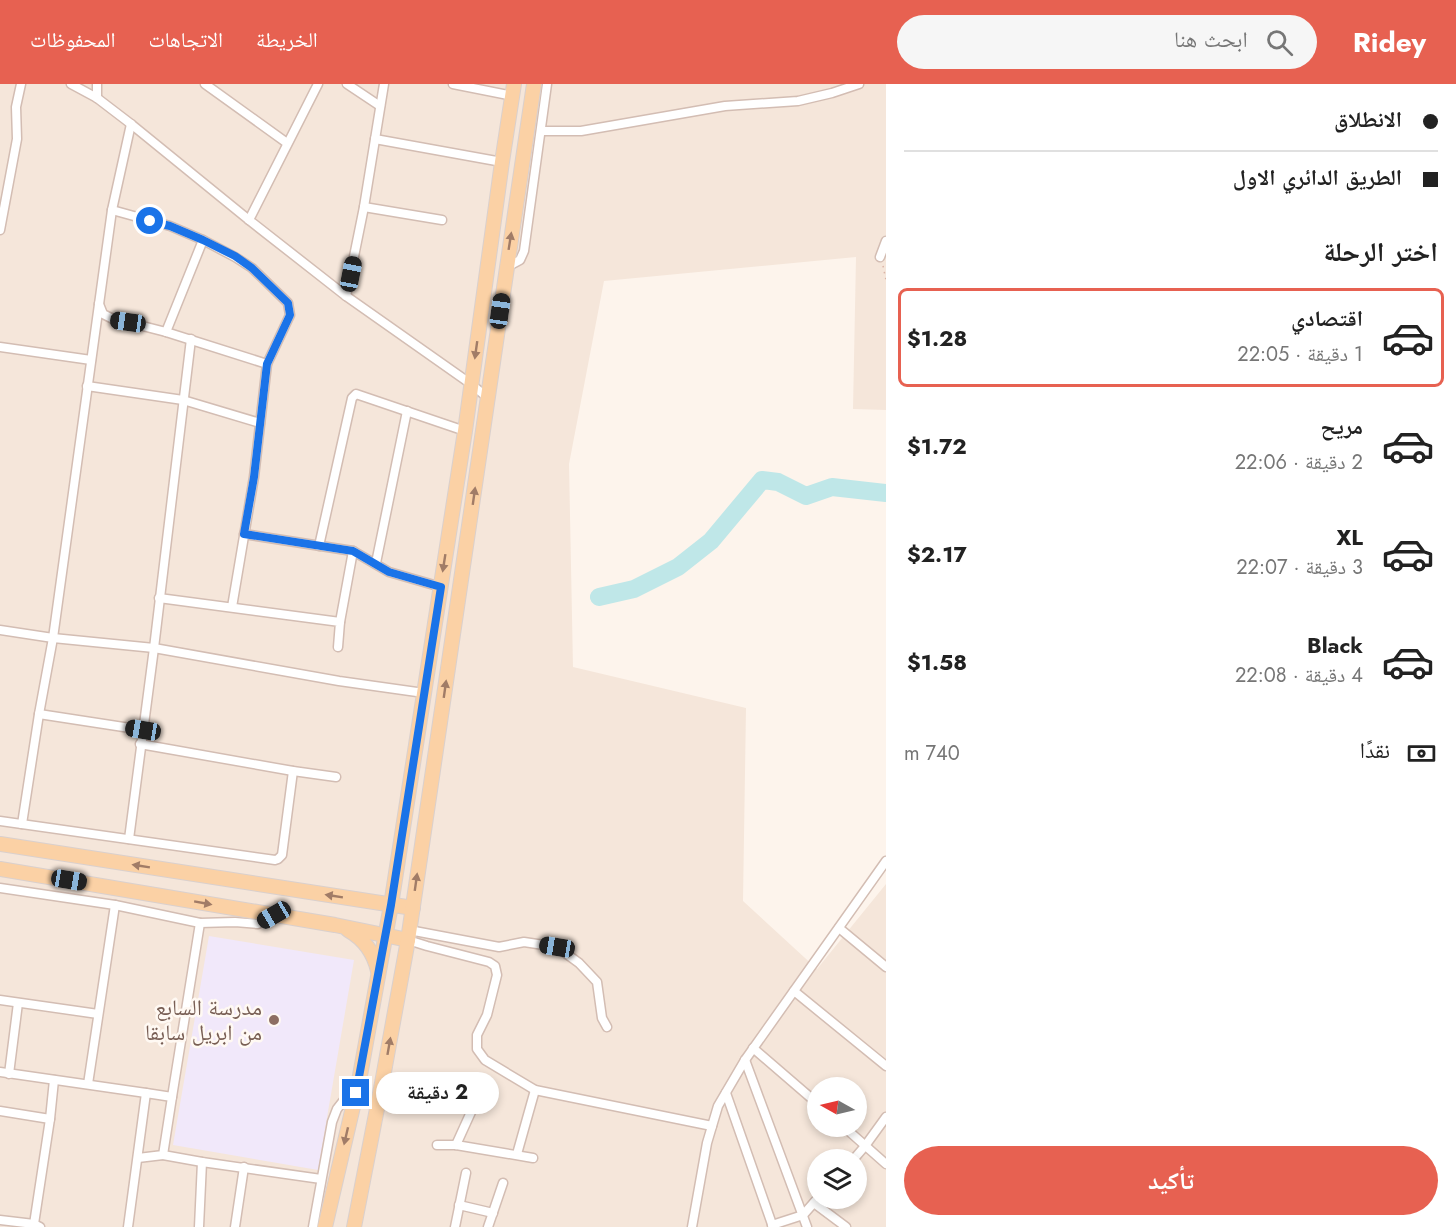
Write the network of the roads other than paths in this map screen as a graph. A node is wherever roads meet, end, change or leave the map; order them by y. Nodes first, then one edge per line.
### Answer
1 (21, 84) edge
2 (71, 84) edge
3 (97, 84) edge
4 (205, 84) edge
5 (318, 84) edge
6 (347, 84) edge
7 (384, 84) edge
8 (453, 84) edge
9 (534, 84) edge
10 (547, 84) edge
11 (860, 84) edge
12 (513, 90) edge
13 (96, 98) junction
14 (380, 106) junction
15 (131, 124) junction
16 (542, 131) junction
17 (375, 140) junction
18 (287, 143) junction
19 (502, 162) junction
20 (364, 207) junction
21 (112, 210) junction
22 (249, 220) junction
23 (442, 220) dead end
24 (0, 230) edge
25 (203, 240) junction
26 (886, 241) edge
27 (880, 257) road end
28 (506, 268) junction
29 (346, 296) junction
30 (99, 304) junction
31 (165, 332) junction
32 (191, 339) junction
33 (0, 347) edge
34 (91, 360) junction
35 (267, 364) junction
36 (471, 384) junction
37 (87, 386) junction
38 (488, 398) junction
39 (183, 400) junction
40 (407, 411) junction
41 (260, 423) junction
42 (465, 431) junction
43 (244, 534) junction
44 (319, 546) junction
45 (353, 551) junction
46 (376, 563) junction
47 (441, 587) junction
48 (159, 598) junction
49 (232, 607) junction
50 (340, 622) junction
51 (0, 630) edge
52 (53, 638) junction
53 (338, 647) dead end
54 (154, 648) junction
55 (424, 693) junction
56 (39, 714) junction
57 (143, 730) junction
58 (140, 744) junction
59 (293, 771) junction
60 (336, 777) dead end
61 (0, 821) edge
62 (21, 824) junction
63 (129, 839) junction
64 (0, 844) edge
65 (885, 867) edge
66 (0, 869) edge
67 (0, 888) edge
68 (115, 905) junction
69 (391, 905) junction
70 (412, 908) junction
71 (274, 915) junction
72 (200, 923) junction
73 (335, 925) junction
74 (839, 928) junction
75 (386, 934) junction
76 (409, 935) junction
77 (886, 967) edge
78 (378, 975) junction
79 (794, 991) junction
80 (0, 1000) edge
81 (18, 1003) junction
82 (99, 1014) junction
83 (607, 1027) dead end
84 (753, 1048) junction
85 (745, 1060) junction
86 (886, 1066) edge
87 (4, 1073) edge
88 (54, 1080) junction
89 (359, 1081) junction
90 (88, 1084) junction
91 (481, 1090) dead end
92 (535, 1090) junction
93 (146, 1093) junction
94 (726, 1093) junction
95 (807, 1095) edge
96 (172, 1097) junction
97 (353, 1105) junction
98 (377, 1110) junction
99 (0, 1111) edge
100 (886, 1117) edge
101 (50, 1119) junction
102 (712, 1126) junction
103 (855, 1137) edge
104 (437, 1145) dead end
105 (456, 1145) junction
106 (865, 1146) junction
107 (862, 1149) edge
108 (517, 1154) junction
109 (163, 1155) junction
110 (138, 1158) junction
111 (533, 1158) dead end
112 (202, 1162) junction
113 (886, 1164) edge
114 (244, 1167) junction
115 (466, 1173) dead end
116 (321, 1179) junction
117 (503, 1183) dead end
118 (459, 1205) junction
119 (809, 1209) edge
120 (825, 1209) edge
121 (493, 1213) junction
122 (803, 1215) junction
123 (0, 1220) edge
124 (37, 1226) edge
125 (772, 1226) edge
126 (128, 1227) edge
127 (199, 1227) edge
128 (235, 1227) edge
129 (312, 1227) edge
130 (325, 1227) edge
131 (354, 1227) edge
132 (455, 1227) edge
133 (488, 1227) edge
134 (692, 1227) edge
135 (807, 1227) edge
136 (846, 1227) edge

1 - 24 street
2 - 13 street
3 - 13 street
4 - 18 street
5 - 18 street
6 - 14 street
7 - 14 street
8 - 12 street
28 -> 9 main road
10 - 16 street
11 - 16 street
12 - 19 main road
13 - 15 street
14 - 17 street
15 - 21 street
15 - 22 street
16 - 28 street
17 - 19 street
17 - 20 street
18 - 22 street
19 -> 36 main road
20 - 23 street
20 - 29 street
21 - 25 street
21 - 30 street
22 - 29 street
25 - 31 street
25 - 35 street
26 - 27 street
28 - 38 main road
29 - 36 street
30 - 31 street
30 - 34 street
31 - 32 street
32 - 35 street
32 - 39 street
33 - 34 street
34 - 37 street
35 - 41 street
36 - 38 street
36 - 42 main road
37 - 39 street
37 - 52 street
70 -> 38 main road
39 - 41 street
39 - 48 street
40 - 42 street
40 - 44 street
40 - 46 street
41 - 43 street
42 -> 47 main road
43 - 44 street
43 - 49 street
44 - 45 street
45 - 46 street
45 - 50 street
46 - 47 street
47 - 55 main road
48 - 49 street
48 - 54 street
49 - 50 street
50 - 53 street
51 - 52 street
52 - 54 street
52 - 56 street
54 - 55 street
54 - 57 street
55 - 69 main road
56 - 57 street
56 - 62 street
57 - 58 street
58 - 59 street
58 - 63 street
59 - 60 street
59 - 63 street
61 - 62 street
62 - 63 street
69 -> 64 main road
65 - 74 street
66 -> 71 main road
67 - 68 street
68 - 72 street
68 - 82 street
69 - 70 main road
69 - 75 main road
70 - 76 main road
71 - 72 street
71 - 73 main road
72 - 96 street
73 - 75 main road
73 - 78 main road
74 - 77 street
74 - 79 street
75 - 76 main road
75 - 78 main road
76 - 83 street
76 - 92 street
98 -> 76 main road
78 - 89 main road
79 - 84 street
79 - 86 street
80 - 81 street
81 - 82 street
81 - 87 street
82 - 90 street
84 - 85 street
84 - 95 street
85 - 94 street
85 - 122 street
87 - 88 street
88 - 90 street
88 - 101 street
89 - 97 main road
89 - 116 street
90 - 93 street
91 - 105 street
92 - 102 street
92 - 108 street
93 - 96 street
93 - 110 street
94 - 102 street
94 - 125 street
96 - 109 street
97 - 98 main road
97 -> 130 main road
98 - 131 main road
99 - 101 street
100 - 106 street
101 - 124 street
102 - 134 street
103 - 106 street
104 - 105 street
105 - 108 street
106 - 107 street
106 - 113 street
108 - 111 street
109 - 110 street
109 - 112 street
110 - 126 street
112 - 114 street
112 - 127 street
114 - 116 street
114 - 128 street
115 - 118 street
116 - 129 street
117 - 121 street
118 - 121 street
118 - 132 street
119 - 122 street
120 - 136 street
121 - 133 street
122 - 125 street
122 - 135 street
123 - 124 street

